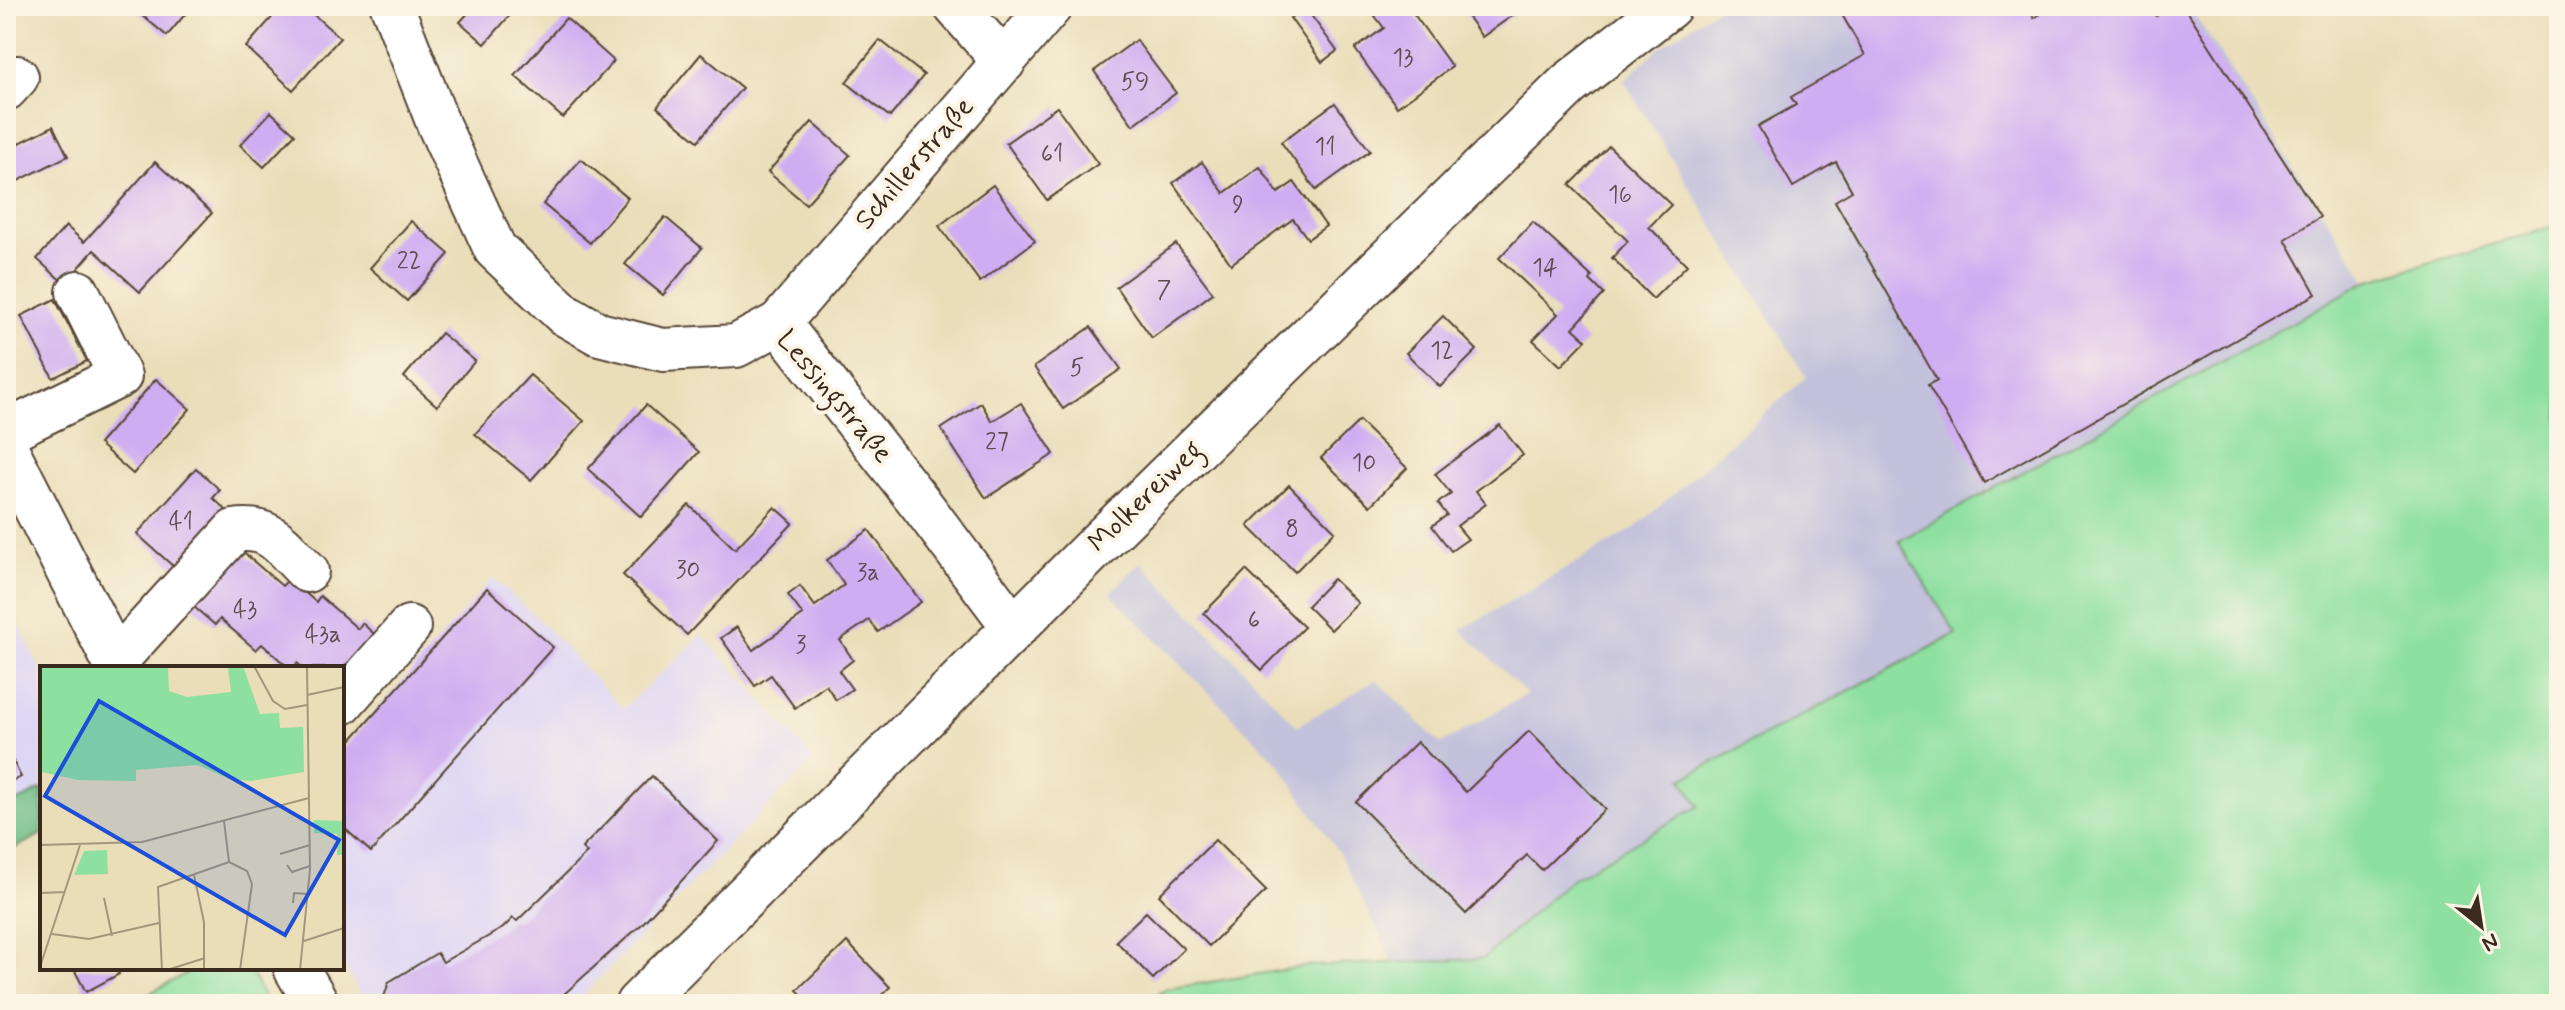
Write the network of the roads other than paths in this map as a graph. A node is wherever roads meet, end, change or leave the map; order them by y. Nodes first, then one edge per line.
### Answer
1 (392, 6) edge
2 (955, 6) edge
3 (1051, 6) edge
4 (1669, 6) edge
5 (1004, 62) junction
6 (78, 292) dead end
7 (779, 323) junction
8 (6, 432) edge
9 (6, 449) edge
10 (307, 571) dead end
11 (409, 627) dead end
12 (1014, 628) junction
13 (117, 665) edge
14 (344, 701) edge
15 (297, 970) edge
16 (317, 1004) edge
17 (638, 1004) edge

1 - 7 street, Lessingstraße
2 - 5 street
3 - 5 street, Schillerstraße
4 - 12 main road, Molkereiweg
5 - 7 street, Schillerstraße
6 - 8 street
7 - 12 street, Lessingstraße
9 - 13 main road
10 - 13 street
11 - 14 street
12 - 17 main road, Molkereiweg
15 - 16 main road

